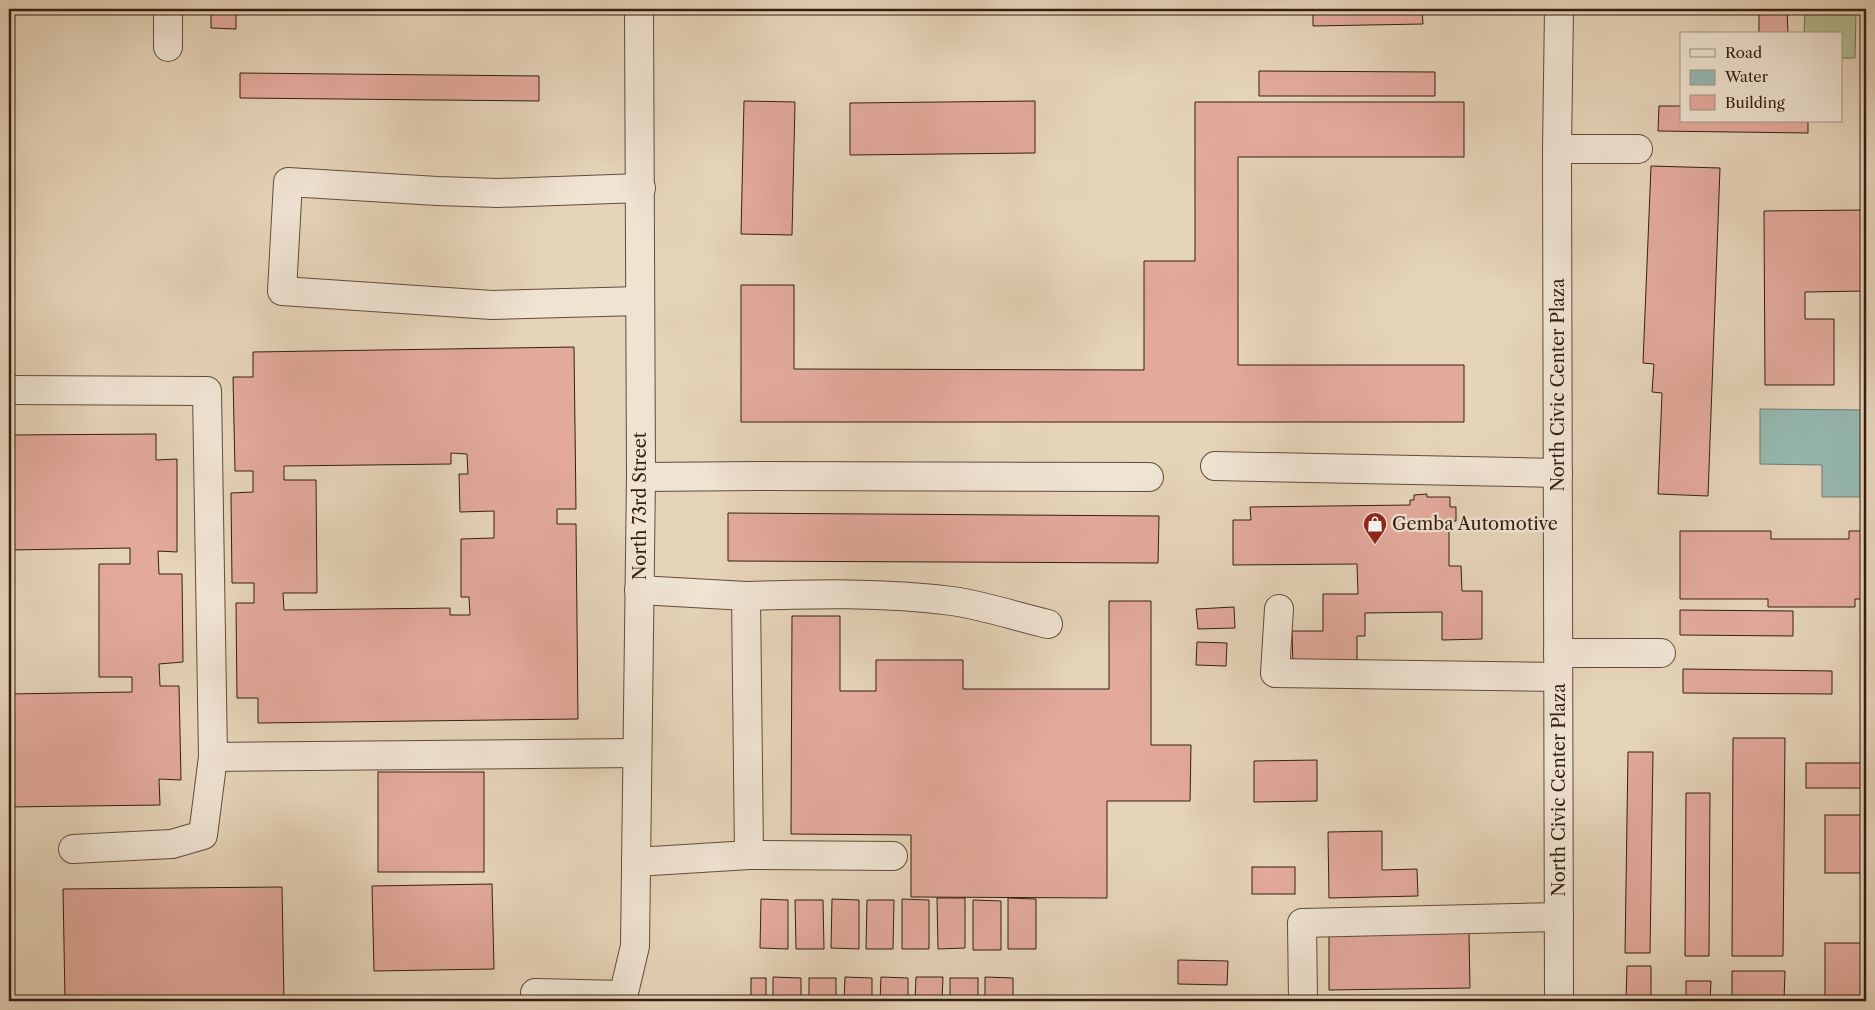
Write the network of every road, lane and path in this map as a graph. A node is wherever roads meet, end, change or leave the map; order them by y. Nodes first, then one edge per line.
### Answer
1 (168, 9) edge
2 (640, 9) edge
3 (1559, 9) edge
4 (168, 47) dead end
5 (1557, 149) junction
6 (1638, 149) dead end
7 (641, 188) junction
8 (640, 301) junction
9 (9, 390) edge
10 (1216, 466) dead end
11 (1558, 473) junction
12 (641, 477) junction
13 (1149, 477) dead end
14 (639, 590) junction
15 (746, 596) junction
16 (1279, 609) dead end
17 (1048, 624) dead end
18 (1661, 653) dead end
19 (1558, 665) junction
20 (638, 753) junction
21 (212, 757) junction
22 (73, 849) dead end
23 (749, 855) junction
24 (894, 856) dead end
25 (636, 862) junction
26 (1559, 917) junction
27 (534, 993) dead end
28 (623, 998) edge
29 (1303, 1001) edge
30 (1559, 1001) edge

1 - 4 street
2 - 7 street, North 73rd Street
3 - 5 street, North Civic Center Plaza
5 - 6 street
5 - 11 street, North Civic Center Plaza
7 - 8 street, North 73rd Street
7 - 8 street
8 - 12 street, North 73rd Street
9 - 21 street
10 - 11 street
11 - 19 street, North Civic Center Plaza
12 - 13 street
12 - 14 street, North 73rd Street
14 - 15 street
14 - 20 street, North 73rd Street
15 - 17 street
15 - 23 street
16 - 19 street
18 - 19 street
19 - 26 street, North Civic Center Plaza
20 - 21 street
20 - 25 street, North 73rd Street
21 - 22 street
23 - 24 street
23 - 25 street
25 - 28 street, North 73rd Street
26 - 29 street
26 - 30 street, North Civic Center Plaza
27 - 28 street

